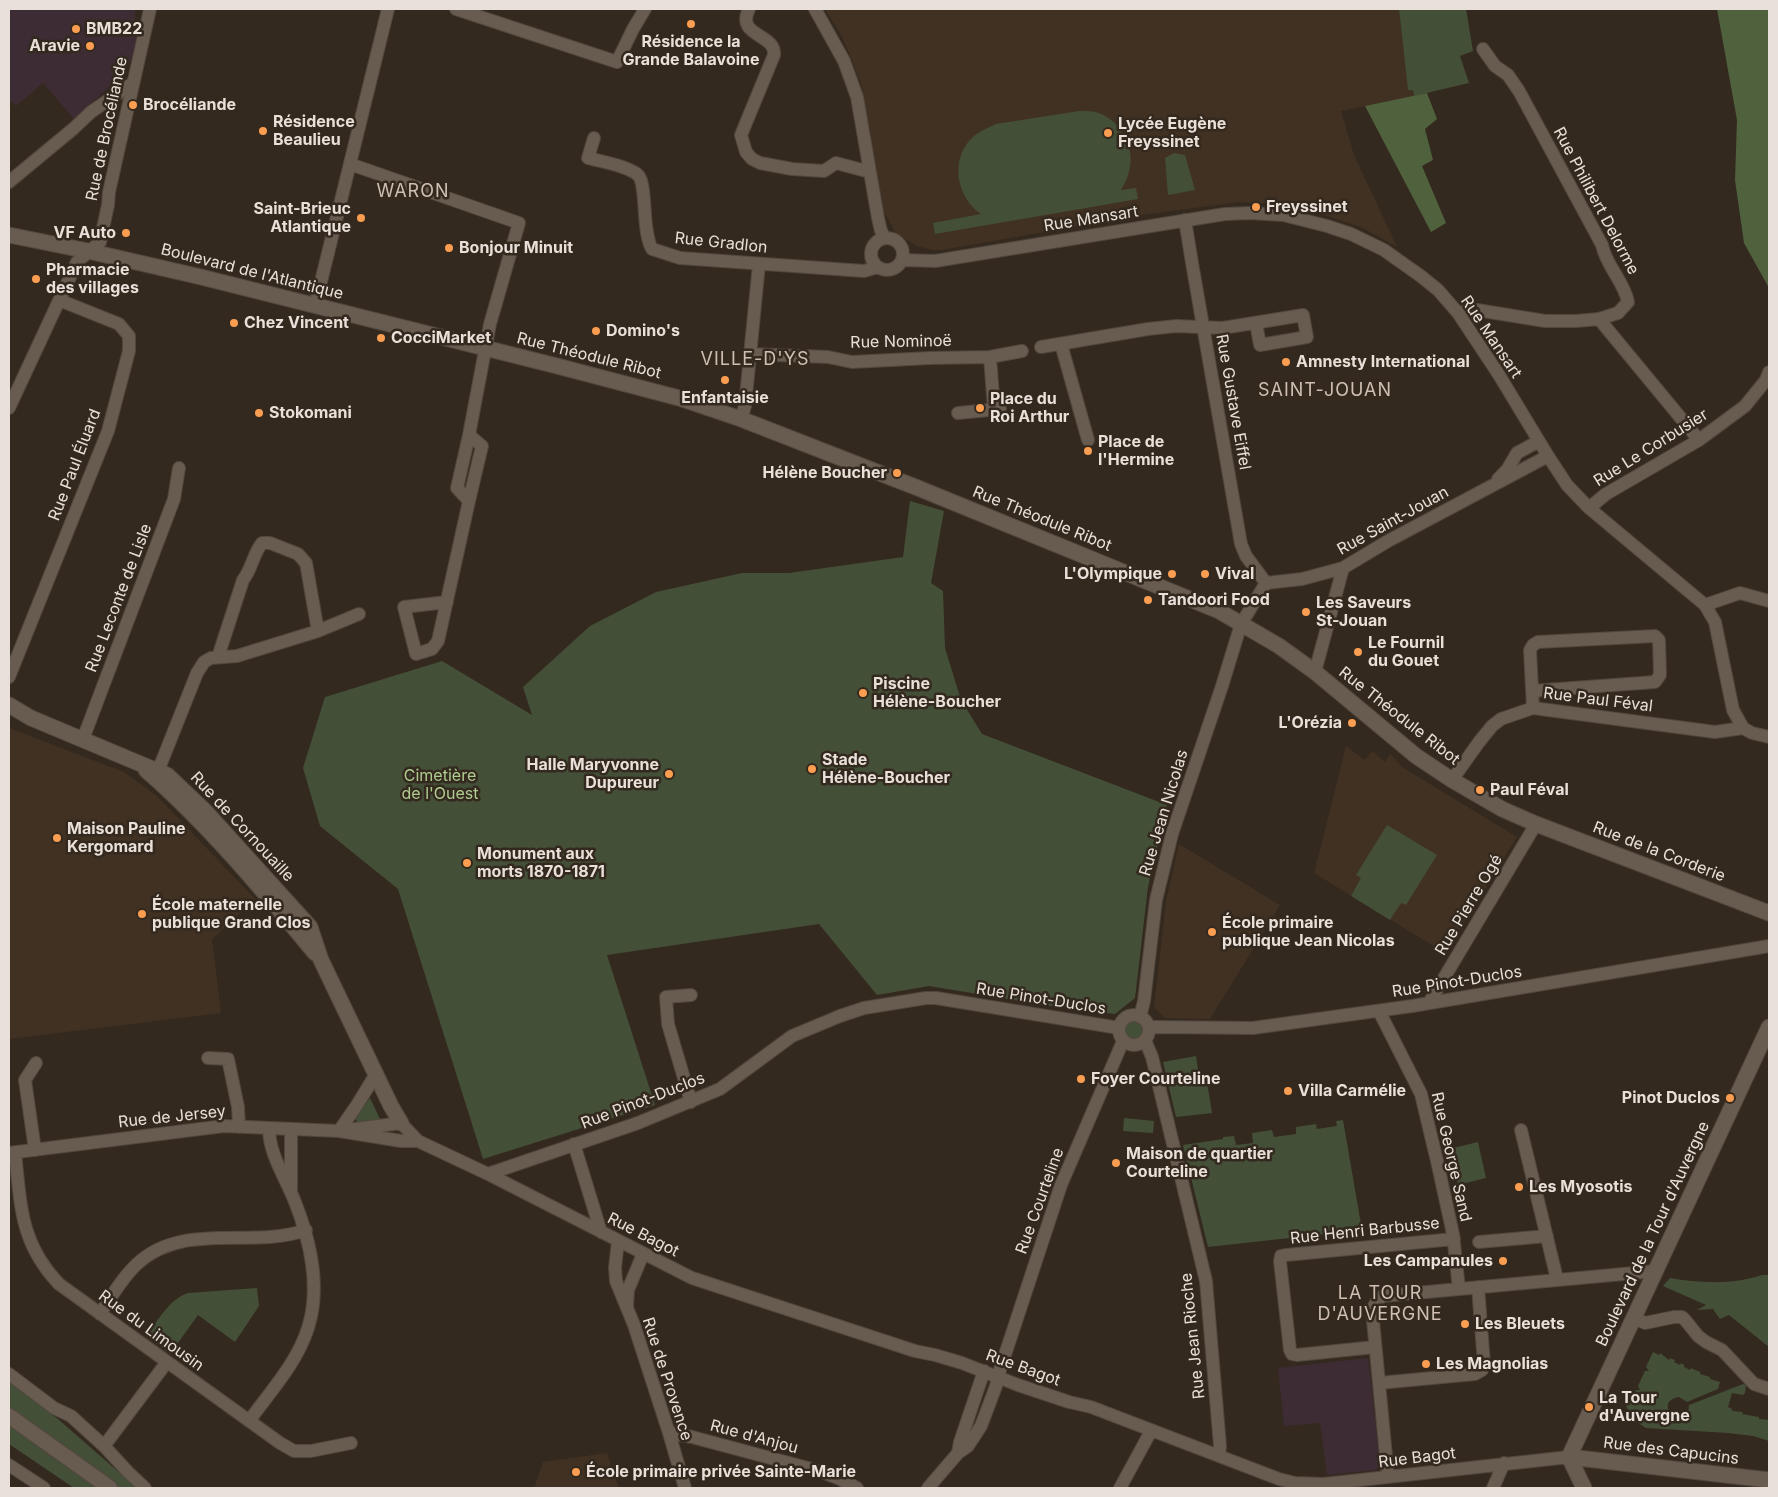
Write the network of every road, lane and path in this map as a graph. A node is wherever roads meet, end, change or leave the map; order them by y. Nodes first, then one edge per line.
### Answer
1 (150, 9) edge
2 (388, 9) edge
3 (456, 9) edge
4 (644, 9) edge
5 (749, 9) edge
6 (815, 9) edge
7 (1483, 48) dead end
8 (133, 82) junction
9 (594, 138) dead end
10 (350, 164) junction
11 (870, 172) junction
12 (9, 182) edge
13 (1186, 220) junction
14 (9, 235) edge
15 (885, 238) junction
16 (88, 251) junction
17 (902, 260) junction
18 (758, 264) junction
19 (878, 267) junction
20 (59, 300) junction
21 (315, 306) junction
22 (1458, 313) junction
23 (1599, 319) junction
24 (1256, 323) dead end
25 (1204, 328) junction
26 (1061, 344) junction
27 (1041, 347) dead end
28 (486, 348) junction
29 (1022, 351) dead end
30 (750, 354) junction
31 (990, 357) junction
32 (1769, 372) edge
33 (9, 408) edge
34 (958, 412) dead end
35 (741, 419) junction
36 (1088, 440) dead end
37 (1699, 440) junction
38 (1539, 441) junction
39 (1548, 456) junction
40 (180, 468) dead end
41 (1490, 486) junction
42 (1590, 508) junction
43 (1343, 568) junction
44 (1266, 583) junction
45 (1769, 601) edge
46 (447, 602) junction
47 (1705, 605) junction
48 (359, 614) dead end
49 (1241, 624) junction
50 (318, 631) junction
51 (218, 657) junction
52 (1315, 672) junction
53 (9, 677) edge
54 (1532, 691) junction
55 (9, 705) edge
56 (1534, 708) junction
57 (1743, 728) junction
58 (1769, 737) edge
59 (83, 739) junction
60 (135, 760) junction
61 (158, 771) junction
62 (1452, 780) junction
63 (1536, 824) junction
64 (1769, 913) edge
65 (1769, 946) edge
66 (321, 960) junction
67 (691, 995) dead end
68 (1429, 1003) junction
69 (1378, 1011) junction
70 (1140, 1017) junction
71 (1769, 1027) edge
72 (1119, 1028) junction
73 (1147, 1034) junction
74 (1123, 1041) junction
75 (208, 1058) dead end
76 (36, 1063) dead end
77 (376, 1074) junction
78 (691, 1102) junction
79 (401, 1123) junction
80 (239, 1127) junction
81 (269, 1128) junction
82 (291, 1129) junction
83 (1521, 1130) dead end
84 (339, 1131) junction
85 (418, 1141) junction
86 (574, 1144) junction
87 (34, 1150) junction
88 (12, 1153) edge
89 (488, 1174) junction
90 (291, 1192) junction
91 (306, 1230) junction
92 (601, 1232) junction
93 (1547, 1236) junction
94 (1454, 1239) junction
95 (618, 1241) junction
96 (1479, 1242) dead end
97 (643, 1254) junction
98 (1656, 1271) junction
99 (1557, 1279) junction
100 (1478, 1287) junction
101 (1460, 1289) junction
102 (627, 1309) junction
103 (100, 1314) junction
104 (1634, 1318) junction
105 (1375, 1347) junction
106 (166, 1362) junction
107 (984, 1371) junction
108 (9, 1374) edge
109 (998, 1376) junction
110 (1378, 1383) junction
111 (1769, 1389) edge
112 (9, 1416) edge
113 (249, 1421) junction
114 (1151, 1431) junction
115 (669, 1433) junction
116 (351, 1443) dead end
117 (104, 1446) junction
118 (958, 1453) junction
119 (1219, 1456) junction
120 (1569, 1457) junction
121 (1504, 1463) junction
122 (9, 1465) edge
123 (1388, 1478) junction
124 (1769, 1480) edge
125 (1294, 1485) edge
126 (44, 1488) edge
127 (110, 1488) edge
128 (145, 1488) edge
129 (685, 1488) edge
130 (857, 1488) edge
131 (928, 1488) edge
132 (1120, 1488) edge
133 (1493, 1488) edge
134 (1584, 1488) edge

1 - 8 street, Rue de Brocéliande
2 - 10 street
3 - 4 street
5 - 11 street
6 - 11 street
7 - 23 street, Rue Philibert Delorme
8 - 12 street
8 - 16 street, Rue de Brocéliande
9 - 18 street, Rue Gradlon
10 - 21 street
10 - 28 street
11 - 15 street
13 - 17 street, Rue Mansart
13 - 22 street, Rue Mansart
13 - 25 street, Rue Gustave Eiffel
14 - 16 main road, Boulevard de l'Atlantique
15 - 17 street
15 - 19 street
16 - 20 street, Rue de Brocéliande
16 - 21 main road, Boulevard de l'Atlantique
17 - 19 street
18 - 19 street, Rue Gradlon
18 - 30 street
20 - 33 street, Rue de Brocéliande
20 - 53 street, Rue Paul Éluard
21 - 28 main road, Boulevard de l'Atlantique
22 - 23 street, Rue Philibert Delorme
22 - 38 street, Rue Mansart
23 - 37 street
24 - 25 street
25 - 26 street
25 - 44 street, Rue Gustave Eiffel
26 - 27 street
26 - 36 street
28 - 35 main road, Rue Théodule Ribot
28 - 46 street
29 - 31 street, Rue Nominoë
30 - 31 street, Rue Nominoë
30 - 35 street
31 - 34 street
32 - 37 street, Rue Le Corbusier
35 - 49 main road, Rue Théodule Ribot
37 - 42 street, Rue Le Corbusier
38 - 39 street, Rue Mansart
38 - 41 street, Rue Saint-Jouan
39 - 41 street, Rue Saint-Jouan
39 - 42 street, Rue Mansart
40 - 59 street, Rue Leconte de Lisle
41 - 43 street, Rue Saint-Jouan
42 - 47 street, Rue Mansart
43 - 44 street, Rue Saint-Jouan
43 - 52 street
44 - 49 street
45 - 47 street
46 - 46 street
47 - 57 street, Rue Mansart
48 - 50 street
49 - 52 main road, Rue Théodule Ribot
49 - 70 street, Rue Jean Nicolas
50 - 51 street
50 - 51 street
51 - 61 street
52 - 62 main road, Rue Théodule Ribot
54 - 54 street
54 - 56 street
55 - 59 main road, Rue de Cornouaille
56 - 57 street, Rue Paul Féval
56 - 62 street, Rue Paul Féval
57 - 58 street, Rue Paul Féval
59 - 60 main road, Rue de Cornouaille
60 - 61 main road, Rue de Cornouaille
60 - 66 main road, Rue de Cornouaille
61 - 66 main road, Rue de Cornouaille
62 - 63 main road, Rue Théodule Ribot
63 - 64 main road, Rue de la Corderie
63 - 68 street, Rue Pierre Ogé
65 - 68 street, Rue Pinot-Duclos
66 - 77 main road, Rue de Cornouaille
67 - 78 street
68 - 69 street, Rue Pinot-Duclos
69 - 73 street, Rue Pinot-Duclos
69 - 94 street, Rue George Sand
70 - 72 street
70 - 73 street
71 - 98 main road, Boulevard de la Tour d'Auvergne
72 - 74 street
72 - 78 street, Rue Pinot-Duclos
73 - 74 street
73 - 119 street, Rue Jean Rioche
74 - 109 street, Rue Courteline
75 - 80 street
76 - 87 street
77 - 79 main road, Rue de Cornouaille
77 - 84 street
78 - 86 street, Rue Pinot-Duclos
79 - 84 street, Rue de Jersey
79 - 85 street, Rue de Jersey
80 - 81 street, Rue de Jersey
80 - 87 street, Rue de Jersey
81 - 82 street, Rue de Jersey
81 - 90 street
82 - 84 street, Rue de Jersey
82 - 90 street
83 - 93 street
84 - 85 street, Rue de Jersey
85 - 89 street, Rue de Jersey
86 - 89 street, Rue Pinot-Duclos
86 - 92 street
87 - 88 street, Rue de Jersey
88 - 103 street, Rue du Limousin
89 - 92 street, Rue Bagot
90 - 91 street
91 - 103 street
91 - 113 street
92 - 95 street, Rue Bagot
93 - 96 street
93 - 99 street
94 - 101 street, Rue George Sand
94 - 105 street, Rue Henri Barbusse
95 - 97 street, Rue Bagot
95 - 102 street, Rue de Provence
97 - 102 street, Rue de Provence
97 - 107 street, Rue Bagot
98 - 99 street
98 - 104 main road, Boulevard de la Tour d'Auvergne
99 - 100 street
100 - 101 street
100 - 110 street
101 - 105 street
102 - 115 street, Rue de Provence
103 - 106 street, Rue du Limousin
104 - 111 street
104 - 120 main road, Boulevard de la Tour d'Auvergne
105 - 110 street
106 - 113 street, Rue du Limousin
106 - 117 street
107 - 109 street, Rue Bagot
107 - 118 street
108 - 117 street
109 - 114 street, Rue Bagot
109 - 118 street, Rue Courteline
110 - 123 street
112 - 127 main road
113 - 116 street, Rue du Limousin
114 - 119 street, Rue Bagot
114 - 132 street
115 - 129 street, Rue de Provence
115 - 130 street, Rue d'Anjou
117 - 128 street
118 - 131 street, Rue Courteline
119 - 125 street, Rue Bagot
120 - 121 street, Rue Bagot
120 - 124 main road, Rue des Capucins
120 - 134 main road
121 - 123 street, Rue Bagot
121 - 133 street
122 - 126 street
123 - 125 street, Rue Bagot

